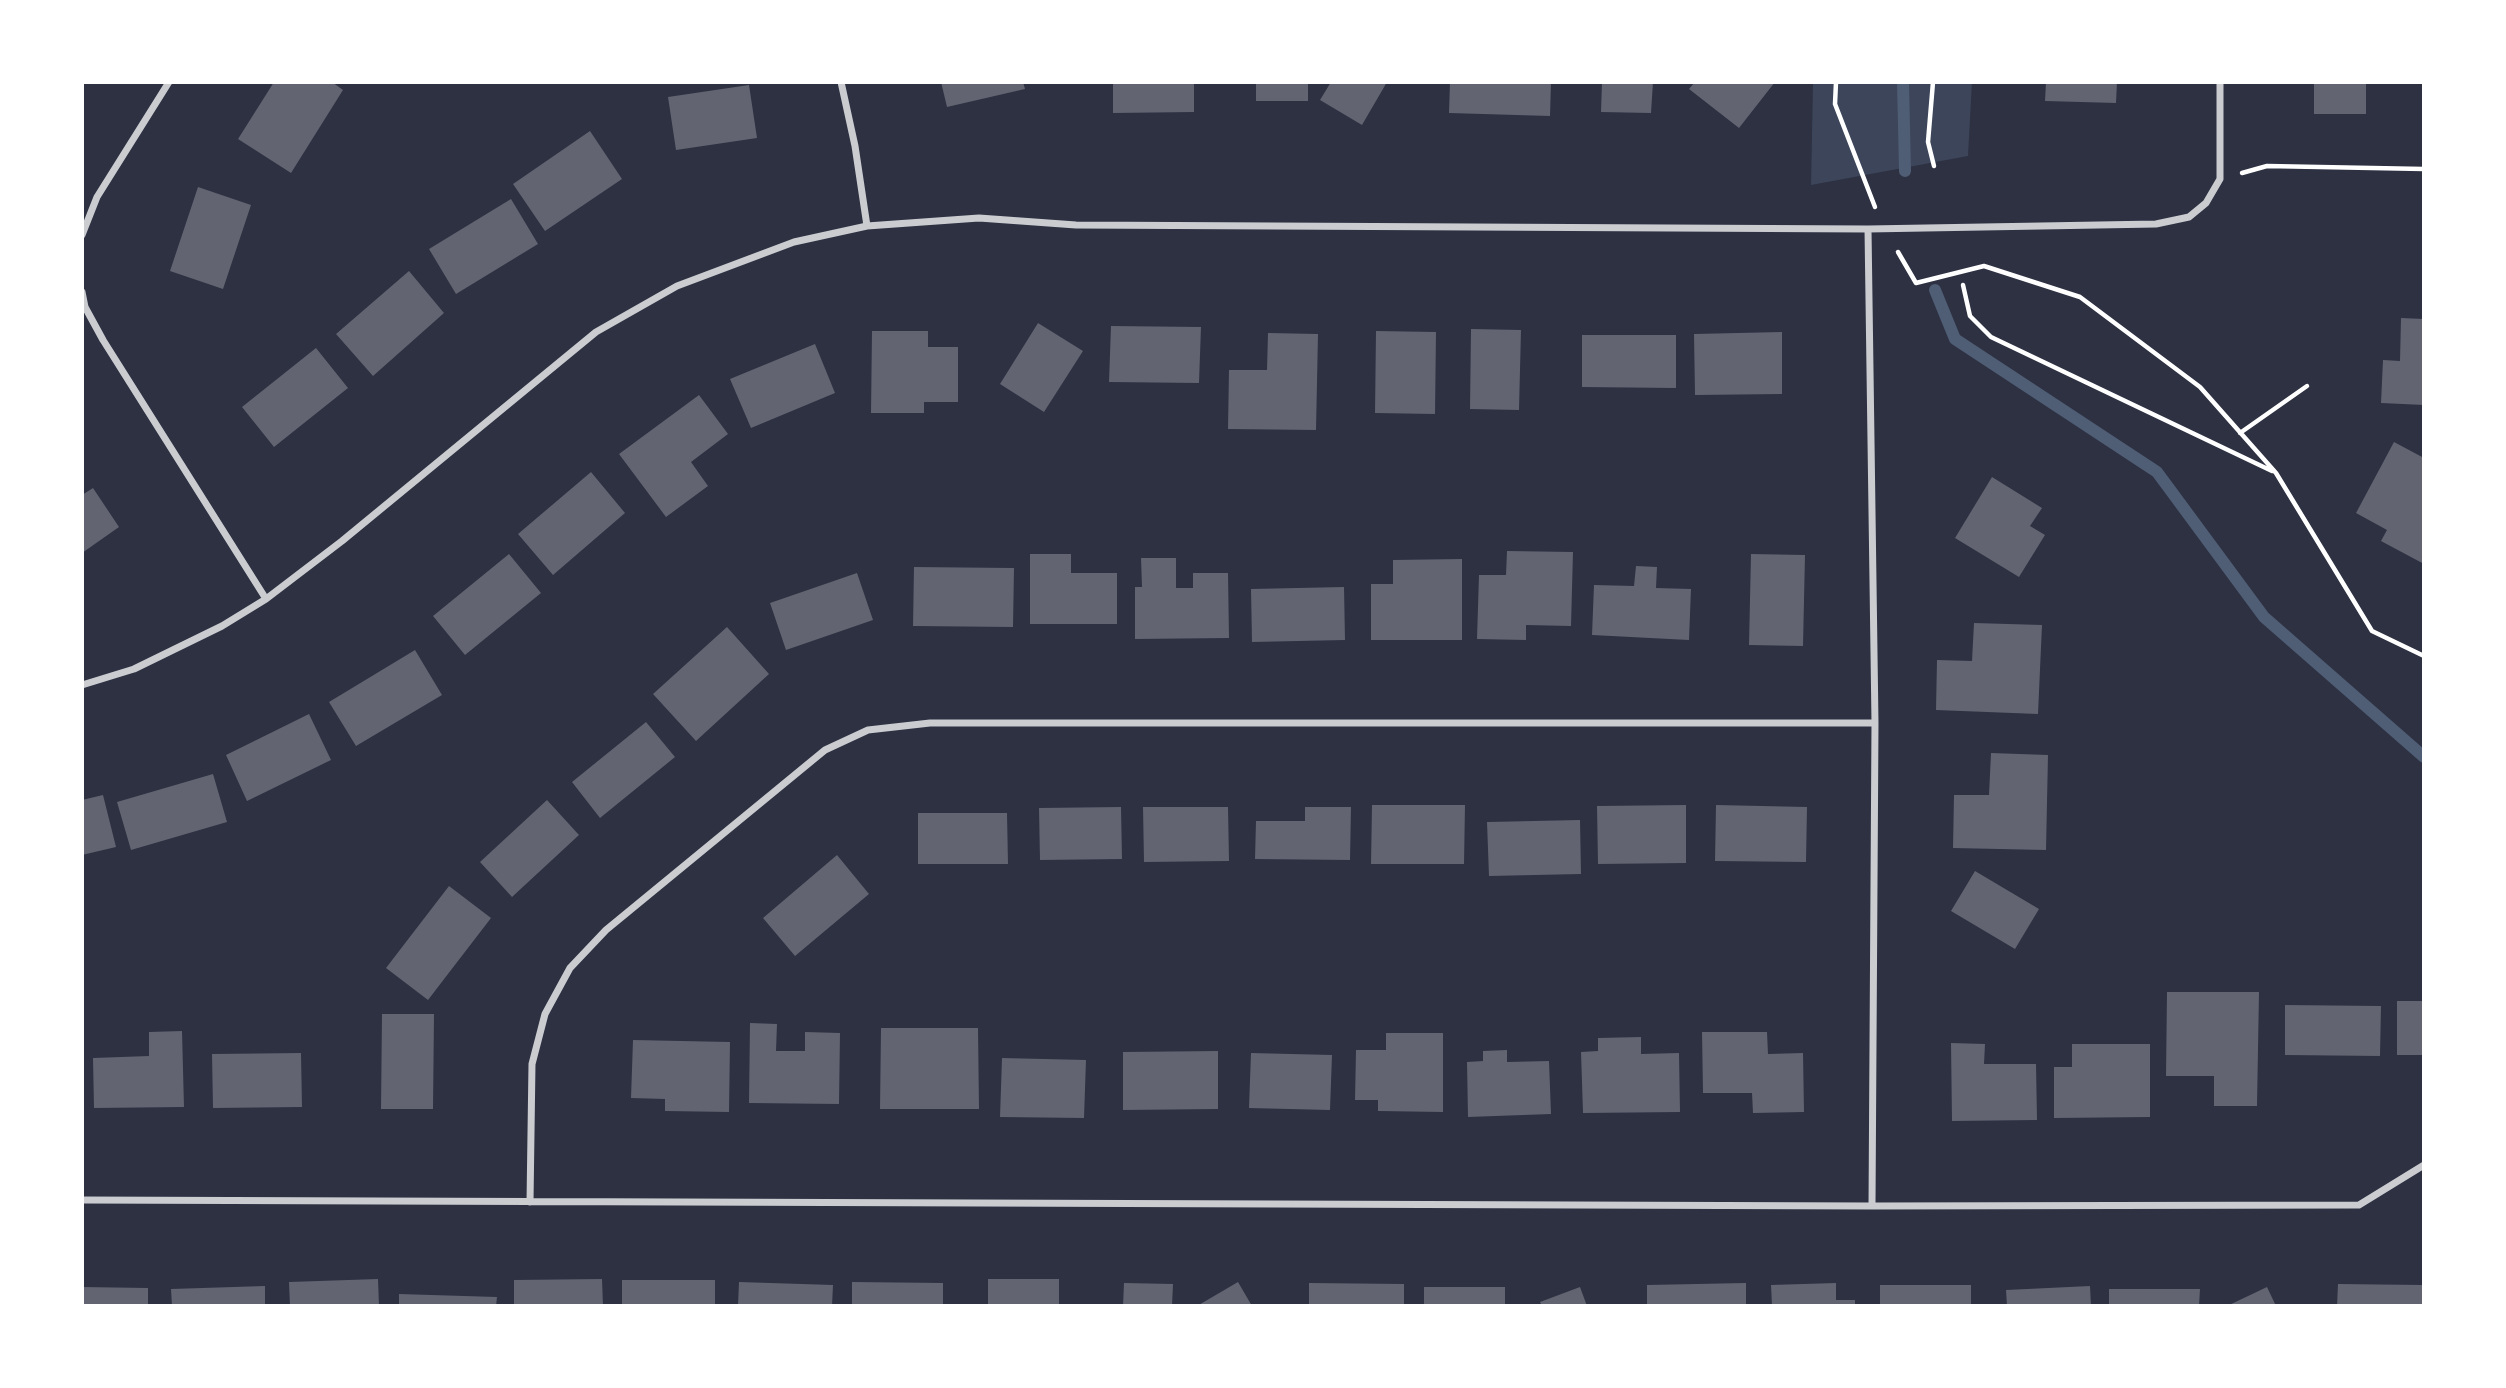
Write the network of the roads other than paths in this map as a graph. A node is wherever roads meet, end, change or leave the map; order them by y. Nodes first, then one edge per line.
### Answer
1 (169, 82) edge
2 (841, 82) edge
3 (2220, 82) edge
4 (867, 226) junction
5 (1868, 229) junction
6 (82, 235) edge
7 (82, 292) edge
8 (266, 599) junction
9 (82, 685) edge
10 (1875, 723) junction
11 (2424, 1165) edge
12 (82, 1200) edge
13 (530, 1202) junction
14 (1872, 1206) junction

1 - 6 street
2 - 4 street
3 - 5 street
4 - 5 street
4 - 8 street
5 - 10 street
7 - 8 street
8 - 9 street
10 - 13 street
10 - 14 street
11 - 14 street
12 - 13 street
13 - 14 street

